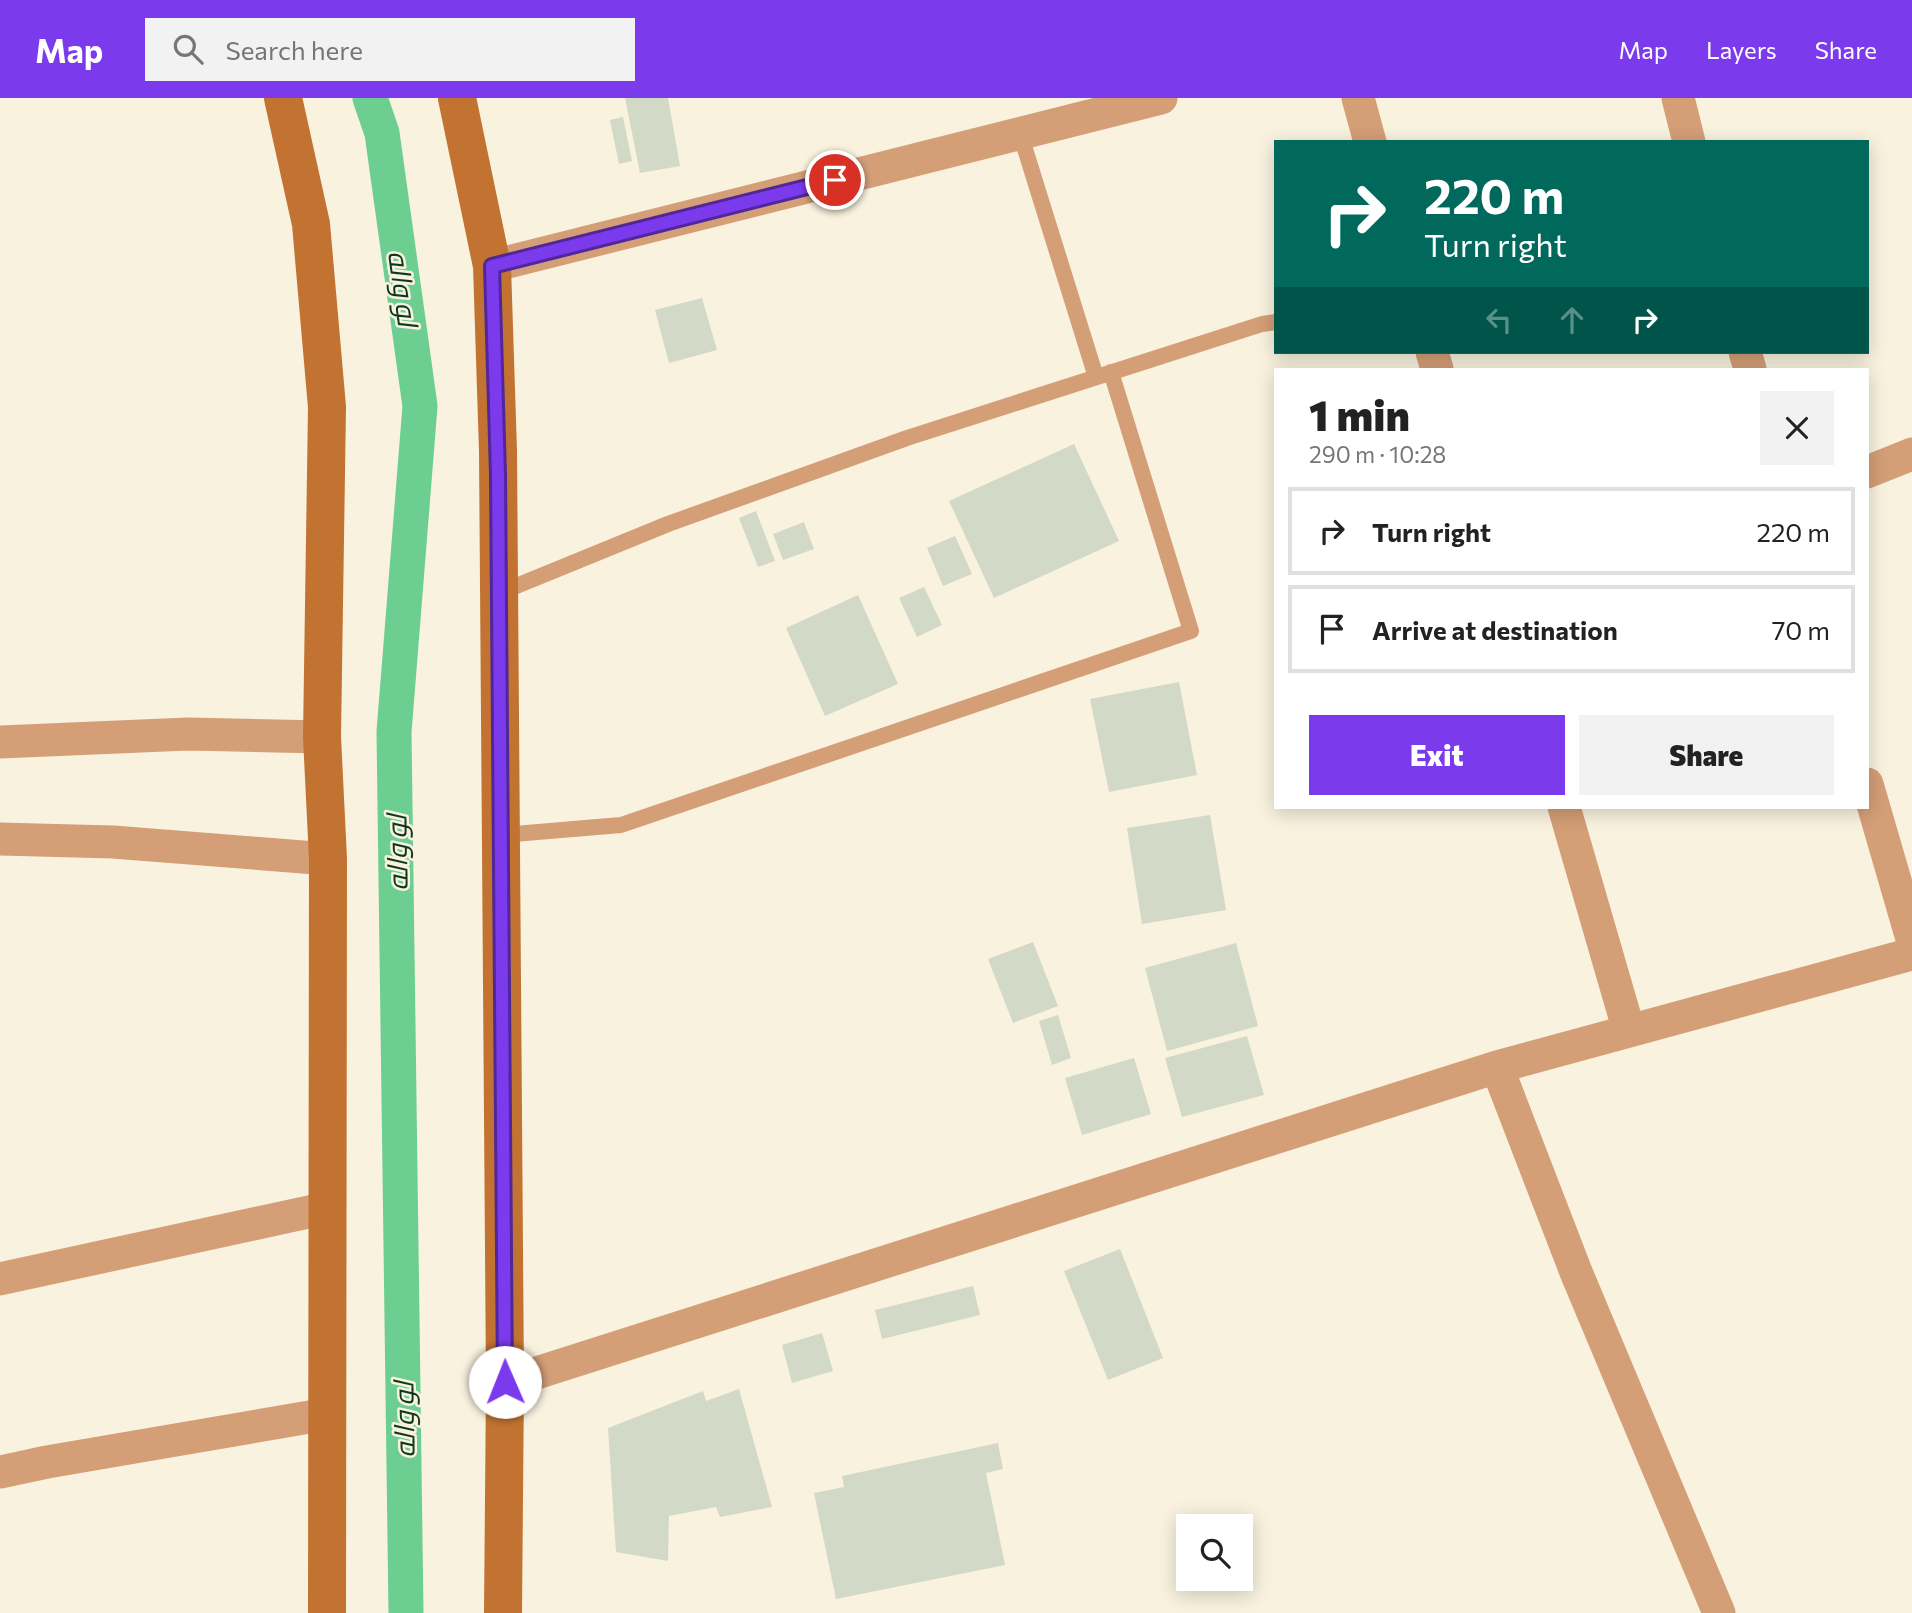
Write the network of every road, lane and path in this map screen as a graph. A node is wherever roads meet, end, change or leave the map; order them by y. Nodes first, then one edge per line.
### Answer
1 (283, 98) edge
2 (457, 98) edge
3 (1161, 98) edge
4 (1358, 98) edge
5 (1678, 98) edge
6 (1020, 133) junction
7 (1369, 140) edge
8 (1688, 140) edge
9 (492, 266) junction
10 (1274, 322) edge
11 (1104, 375) junction
12 (1912, 454) edge
13 (1869, 471) edge
14 (499, 593) junction
15 (322, 737) junction
16 (0, 742) edge
17 (1869, 791) edge
18 (1564, 809) edge
19 (501, 835) junction
20 (0, 839) edge
21 (328, 859) junction
22 (1912, 939) edge
23 (1912, 954) edge
24 (1629, 1031) junction
25 (1497, 1067) junction
26 (327, 1208) junction
27 (0, 1279) edge
28 (505, 1382) junction
29 (327, 1414) junction
30 (0, 1472) edge
31 (327, 1613) edge
32 (503, 1613) edge
33 (1719, 1613) edge

1 - 15 street
2 - 9 street
3 - 6 street
4 - 7 street
5 - 8 street
6 - 9 street
6 - 11 lane
9 - 14 street
10 - 11 lane
11 - 14 lane
11 - 19 lane
12 - 13 street
14 - 19 street
15 - 16 street
15 - 21 street
17 - 22 street
18 - 24 street
19 - 28 street
20 - 21 street
21 - 26 street
23 - 24 street
24 - 25 street
25 - 28 street
25 - 33 street
26 - 27 street
26 - 29 street
28 - 32 street
29 - 30 street
29 - 31 street

